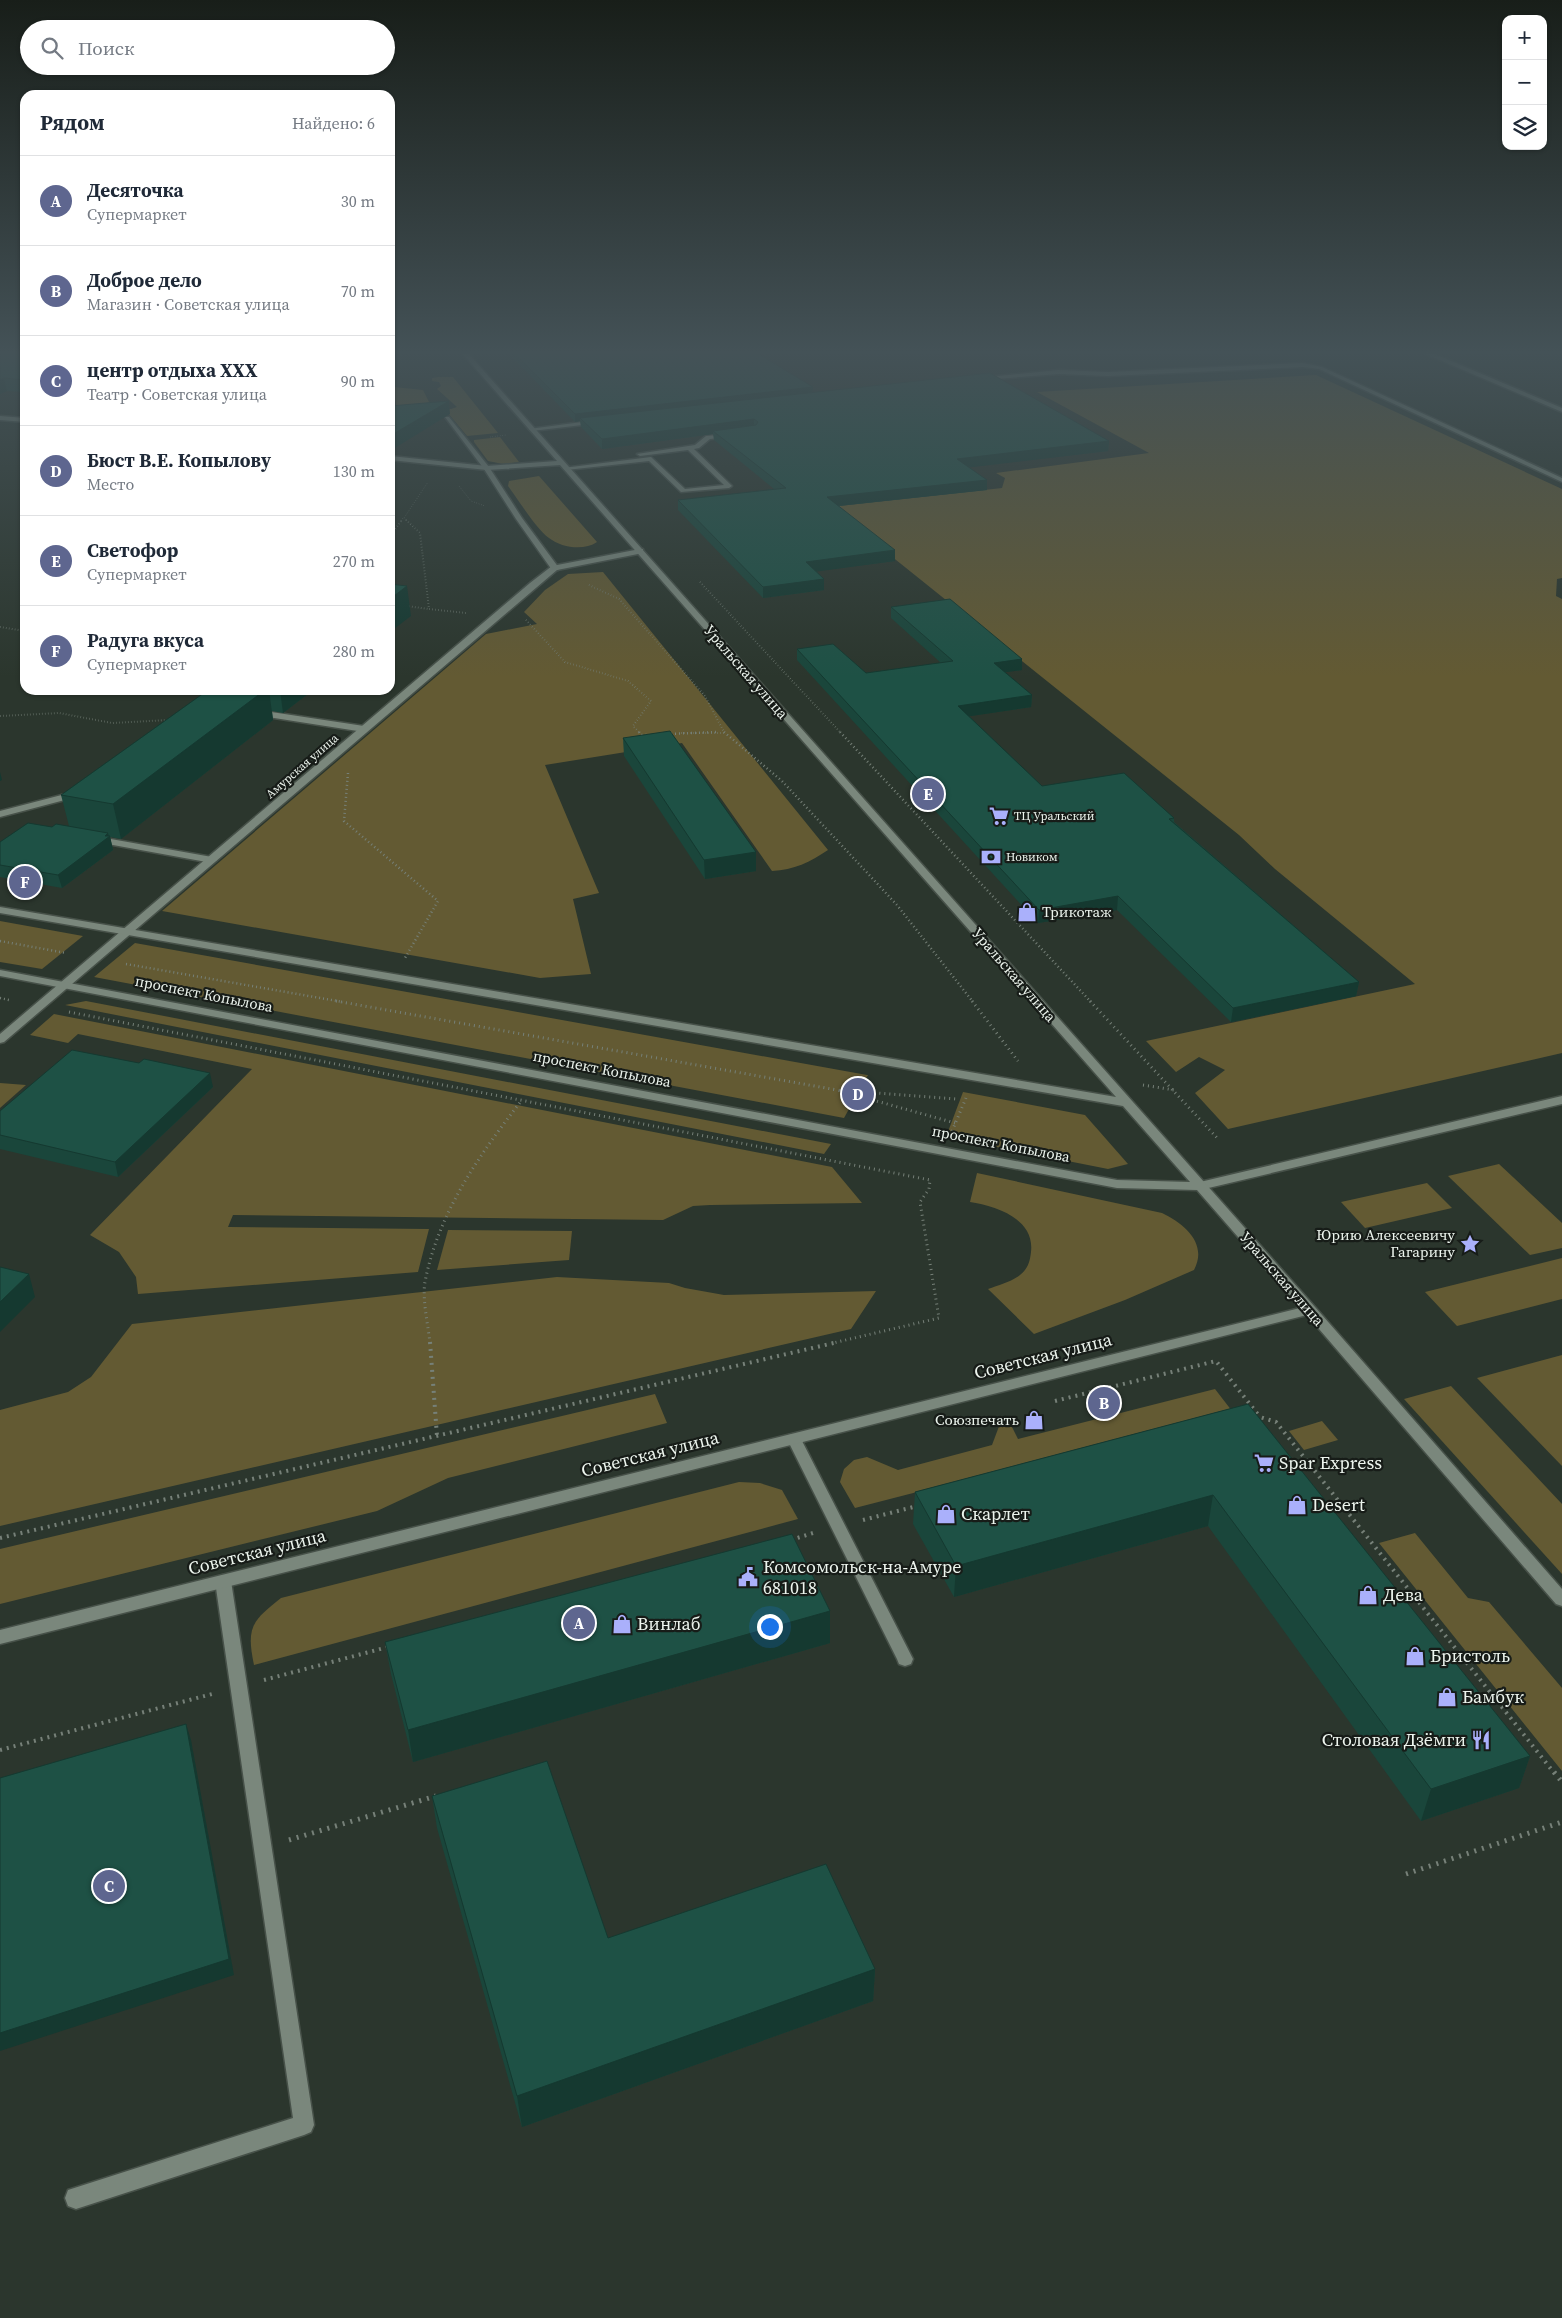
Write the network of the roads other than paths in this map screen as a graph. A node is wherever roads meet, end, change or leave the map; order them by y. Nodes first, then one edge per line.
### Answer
1 (411, 460) edge
2 (481, 460) edge
3 (558, 460) edge
4 (604, 460) edge
5 (636, 460) edge
6 (652, 460) edge
7 (702, 460) edge
8 (1519, 460) edge
9 (563, 466) junction
10 (487, 468) junction
11 (1562, 480) edge
12 (640, 551) junction
13 (555, 568) junction
14 (250, 712) edge
15 (364, 729) junction
16 (84, 790) edge
17 (0, 814) edge
18 (82, 837) edge
19 (212, 860) junction
20 (0, 910) edge
21 (125, 932) junction
22 (0, 973) edge
23 (64, 985) junction
24 (0, 1040) edge
25 (1562, 1100) edge
26 (1127, 1102) junction
27 (1200, 1186) junction
28 (1310, 1310) junction
29 (794, 1439) junction
30 (222, 1581) junction
31 (1562, 1600) edge
32 (0, 1637) edge
33 (905, 1659) dead end
34 (76, 2198) dead end

1 - 10 street
2 - 10 street
3 - 9 street, Уральская улица
4 - 9 street
5 - 9 street
6 - 7 street
8 - 11 street
9 - 10 street
9 - 12 street, Уральская улица
10 - 13 street
12 - 13 street, Амурская улица
12 - 26 street, Уральская улица
13 - 15 street, Амурская улица
14 - 15 street
15 - 19 street, Амурская улица
16 - 17 street
18 - 19 street
19 - 21 street, Амурская улица
20 - 21 street
21 - 23 street, Амурская улица
21 - 26 street
22 - 23 street, проспект Копылова
23 - 24 street, Амурская улица
23 - 27 street, проспект Копылова
25 - 27 street, проспект Копылова
26 - 27 street, Уральская улица
27 - 28 street, Уральская улица
28 - 29 street, Советская улица
28 - 31 street, Уральская улица
29 - 30 street, Советская улица
29 - 33 street
30 - 32 street, Советская улица
30 - 34 street

